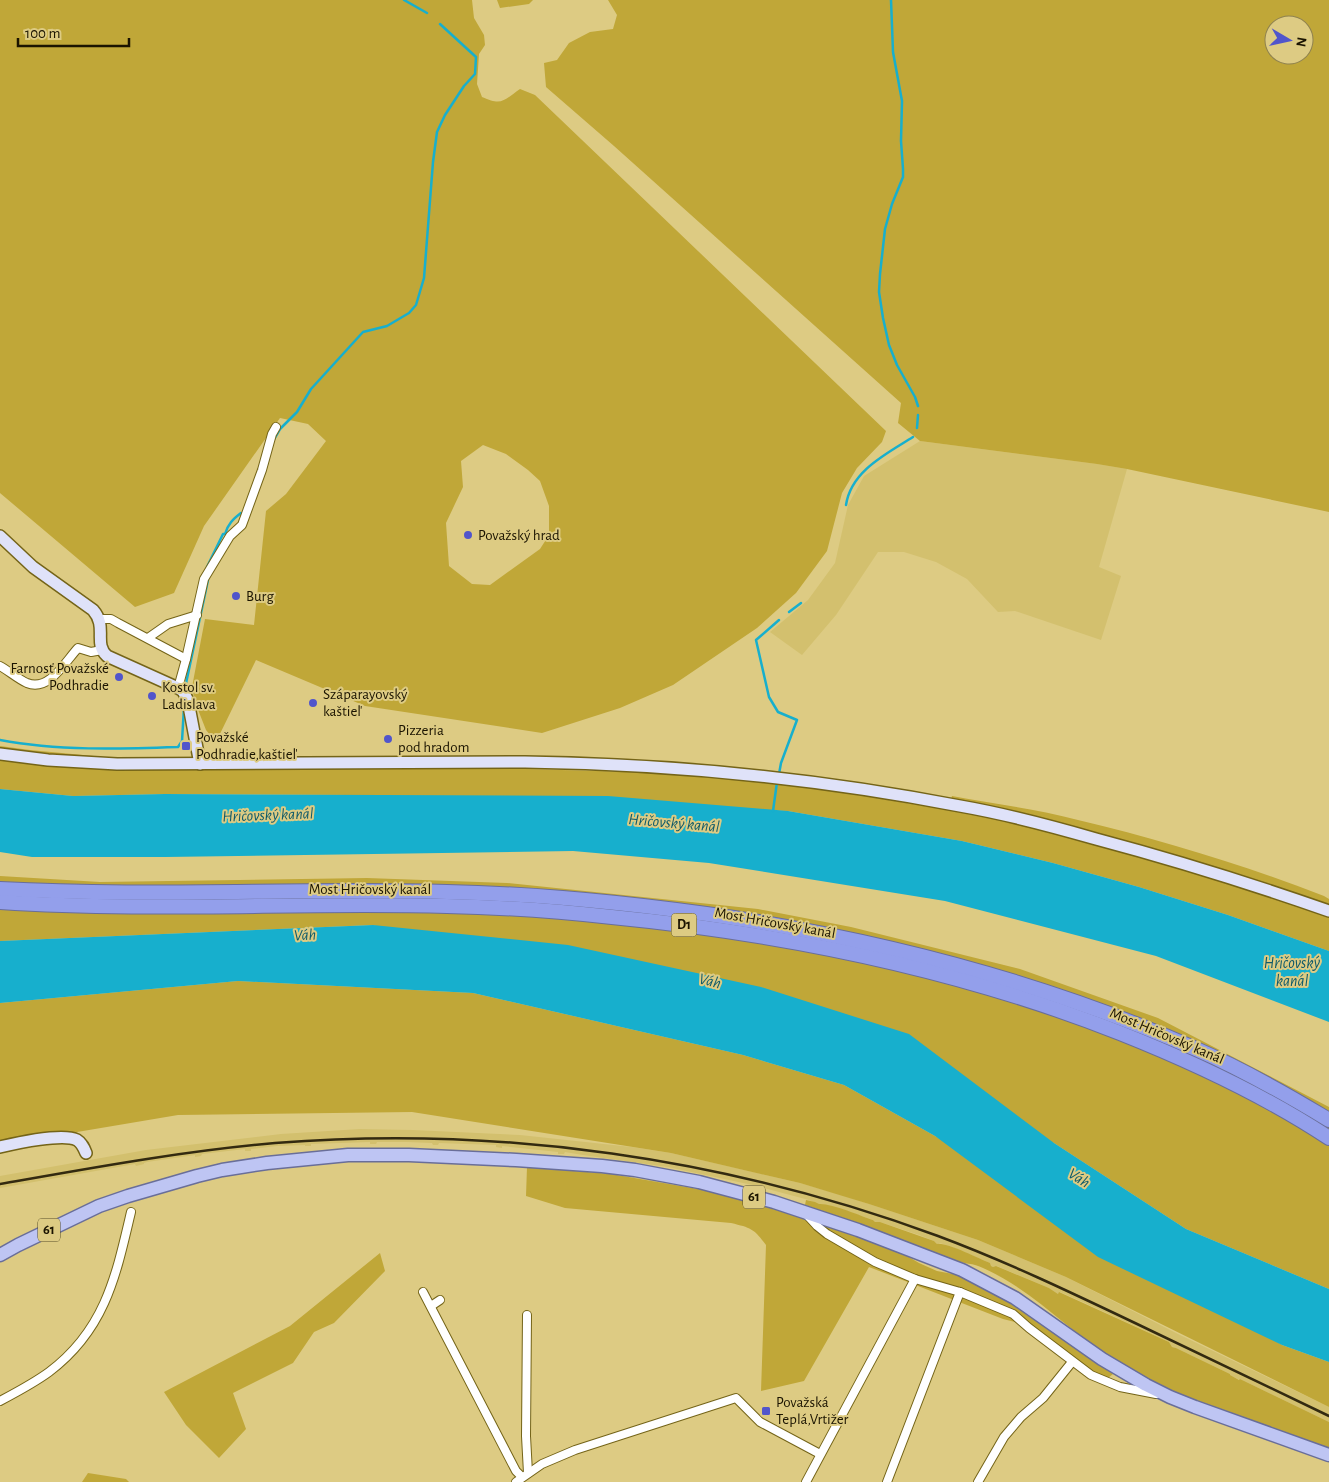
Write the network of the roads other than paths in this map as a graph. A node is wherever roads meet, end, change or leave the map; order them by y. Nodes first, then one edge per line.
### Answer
1 (276, 427) dead end
2 (0, 536) edge
3 (194, 615) junction
4 (99, 619) junction
5 (148, 638) junction
6 (102, 650) junction
7 (186, 659) junction
8 (0, 666) edge
9 (178, 688) junction
10 (0, 754) edge
11 (200, 764) junction
12 (0, 889) edge
13 (0, 902) edge
14 (1329, 911) edge
15 (1329, 1120) edge
16 (1329, 1138) edge
17 (0, 1147) edge
18 (86, 1153) dead end
19 (131, 1212) dead end
20 (804, 1212) junction
21 (0, 1255) edge
22 (915, 1279) junction
23 (424, 1292) dead end
24 (960, 1292) junction
25 (440, 1300) dead end
26 (431, 1306) junction
27 (525, 1318) dead end
28 (1072, 1362) junction
29 (1170, 1397) junction
30 (0, 1401) edge
31 (820, 1454) junction
32 (1329, 1455) edge
33 (522, 1478) edge
34 (806, 1482) edge
35 (887, 1482) edge
36 (978, 1482) edge

1 - 3 street
2 - 4 main road
3 - 5 street
3 - 7 street
4 - 5 street
4 - 6 main road
5 - 7 street
6 - 8 street
6 - 9 main road
7 - 9 street
9 - 11 main road
10 - 11 main road
11 - 14 main road
12 - 15 highway, Most Hričovský kanál / D1
13 - 16 highway, Most Hričovský kanál / D1
17 - 18 main road
19 - 30 street
20 - 21 main road, 61
20 - 22 street
20 - 29 main road, 61
22 - 24 street
22 - 31 street
23 - 26 street
24 - 28 street
24 - 35 street
25 - 26 street
26 - 33 street
27 - 33 street
28 - 29 street
28 - 36 street
29 - 32 main road, 61
31 - 33 street
31 - 34 street

